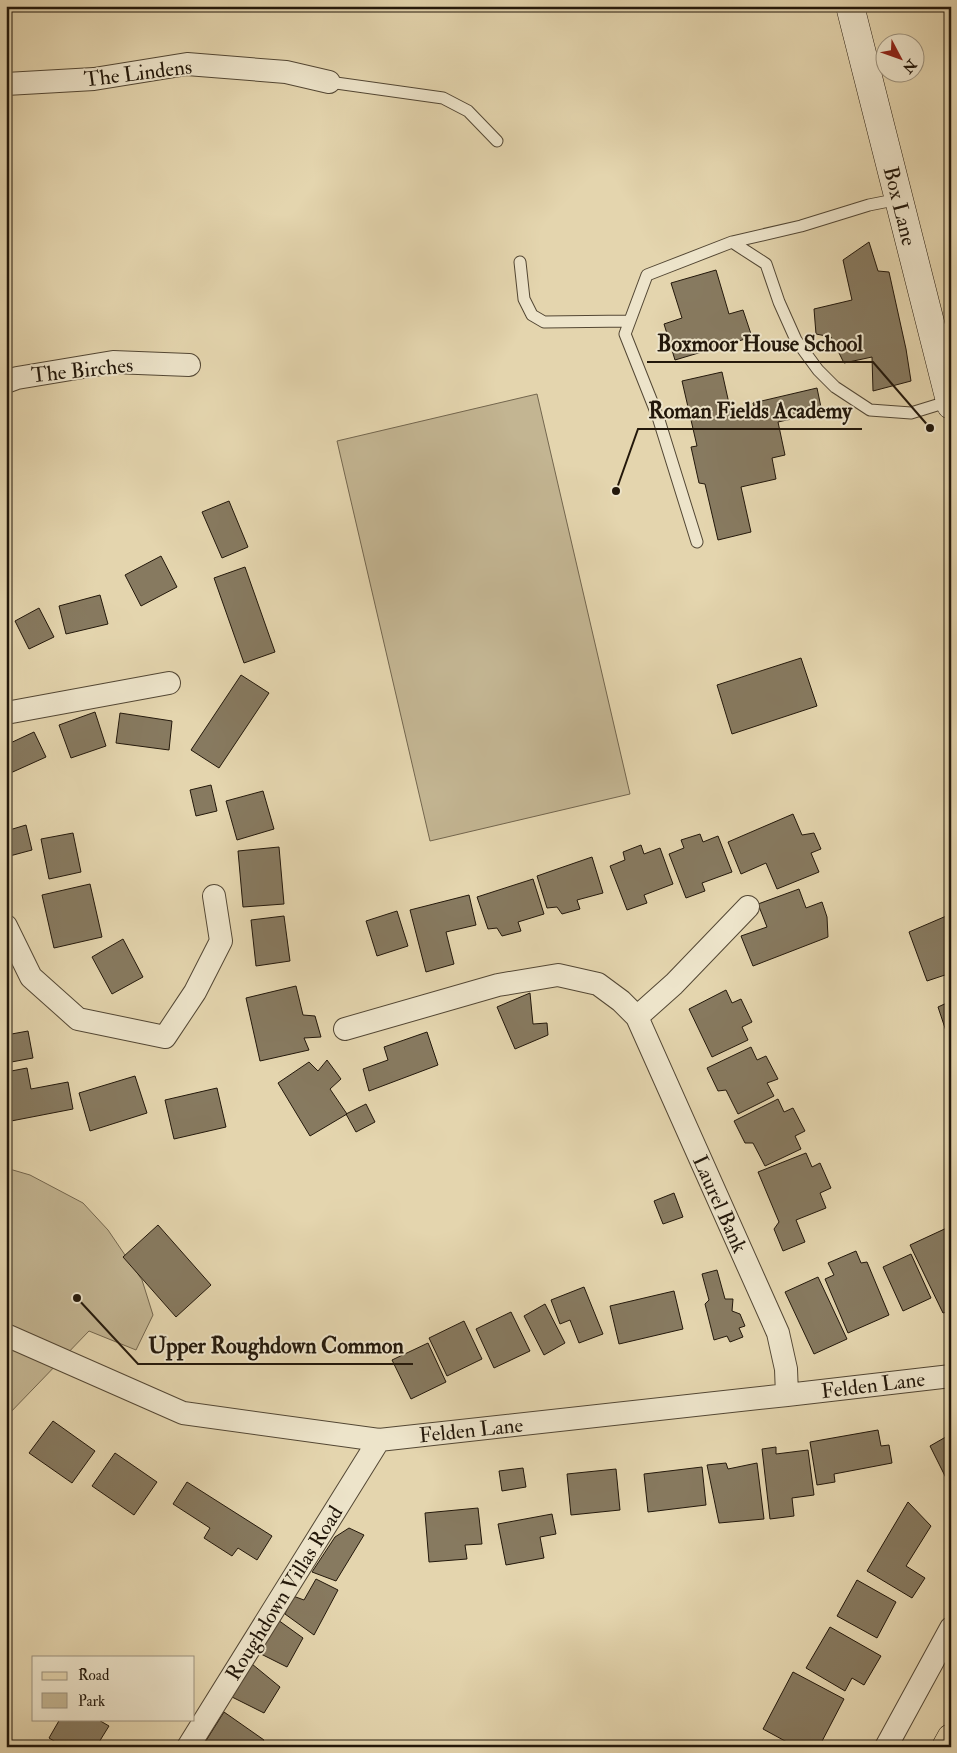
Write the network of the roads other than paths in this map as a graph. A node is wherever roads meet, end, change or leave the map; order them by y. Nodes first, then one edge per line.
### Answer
1 (850, 6) edge
2 (328, 82) joint
3 (6, 84) edge
4 (497, 140) dead end
5 (899, 199) junction
6 (732, 242) junction
7 (520, 262) dead end
8 (630, 321) junction
9 (189, 365) dead end
10 (6, 382) edge
11 (950, 403) edge
12 (697, 542) dead end
13 (170, 683) dead end
14 (6, 713) edge
15 (214, 896) dead end
16 (748, 908) dead end
17 (6, 926) edge
18 (637, 1017) junction
19 (344, 1029) dead end
20 (6, 1335) edge
21 (951, 1376) edge
22 (787, 1395) junction
23 (379, 1440) junction
24 (951, 1628) edge
25 (951, 1738) edge
26 (188, 1747) edge
27 (886, 1747) edge
28 (946, 1747) edge

1 - 5 main road, Box Lane
2 - 3 street, The Lindens
2 - 4 lane
5 - 6 lane
5 - 11 main road, Box Lane
6 - 8 lane
6 - 11 lane
7 - 8 lane
8 - 12 lane
9 - 10 street, The Birches
13 - 14 street
15 - 17 street
16 - 18 street
18 - 19 street, Laurel Bank
18 - 22 street, Laurel Bank
20 - 23 street, Felden Lane
21 - 22 street, Felden Lane
22 - 23 street, Felden Lane
23 - 26 street, Roughdown Villas Road
24 - 27 street
25 - 28 main road

